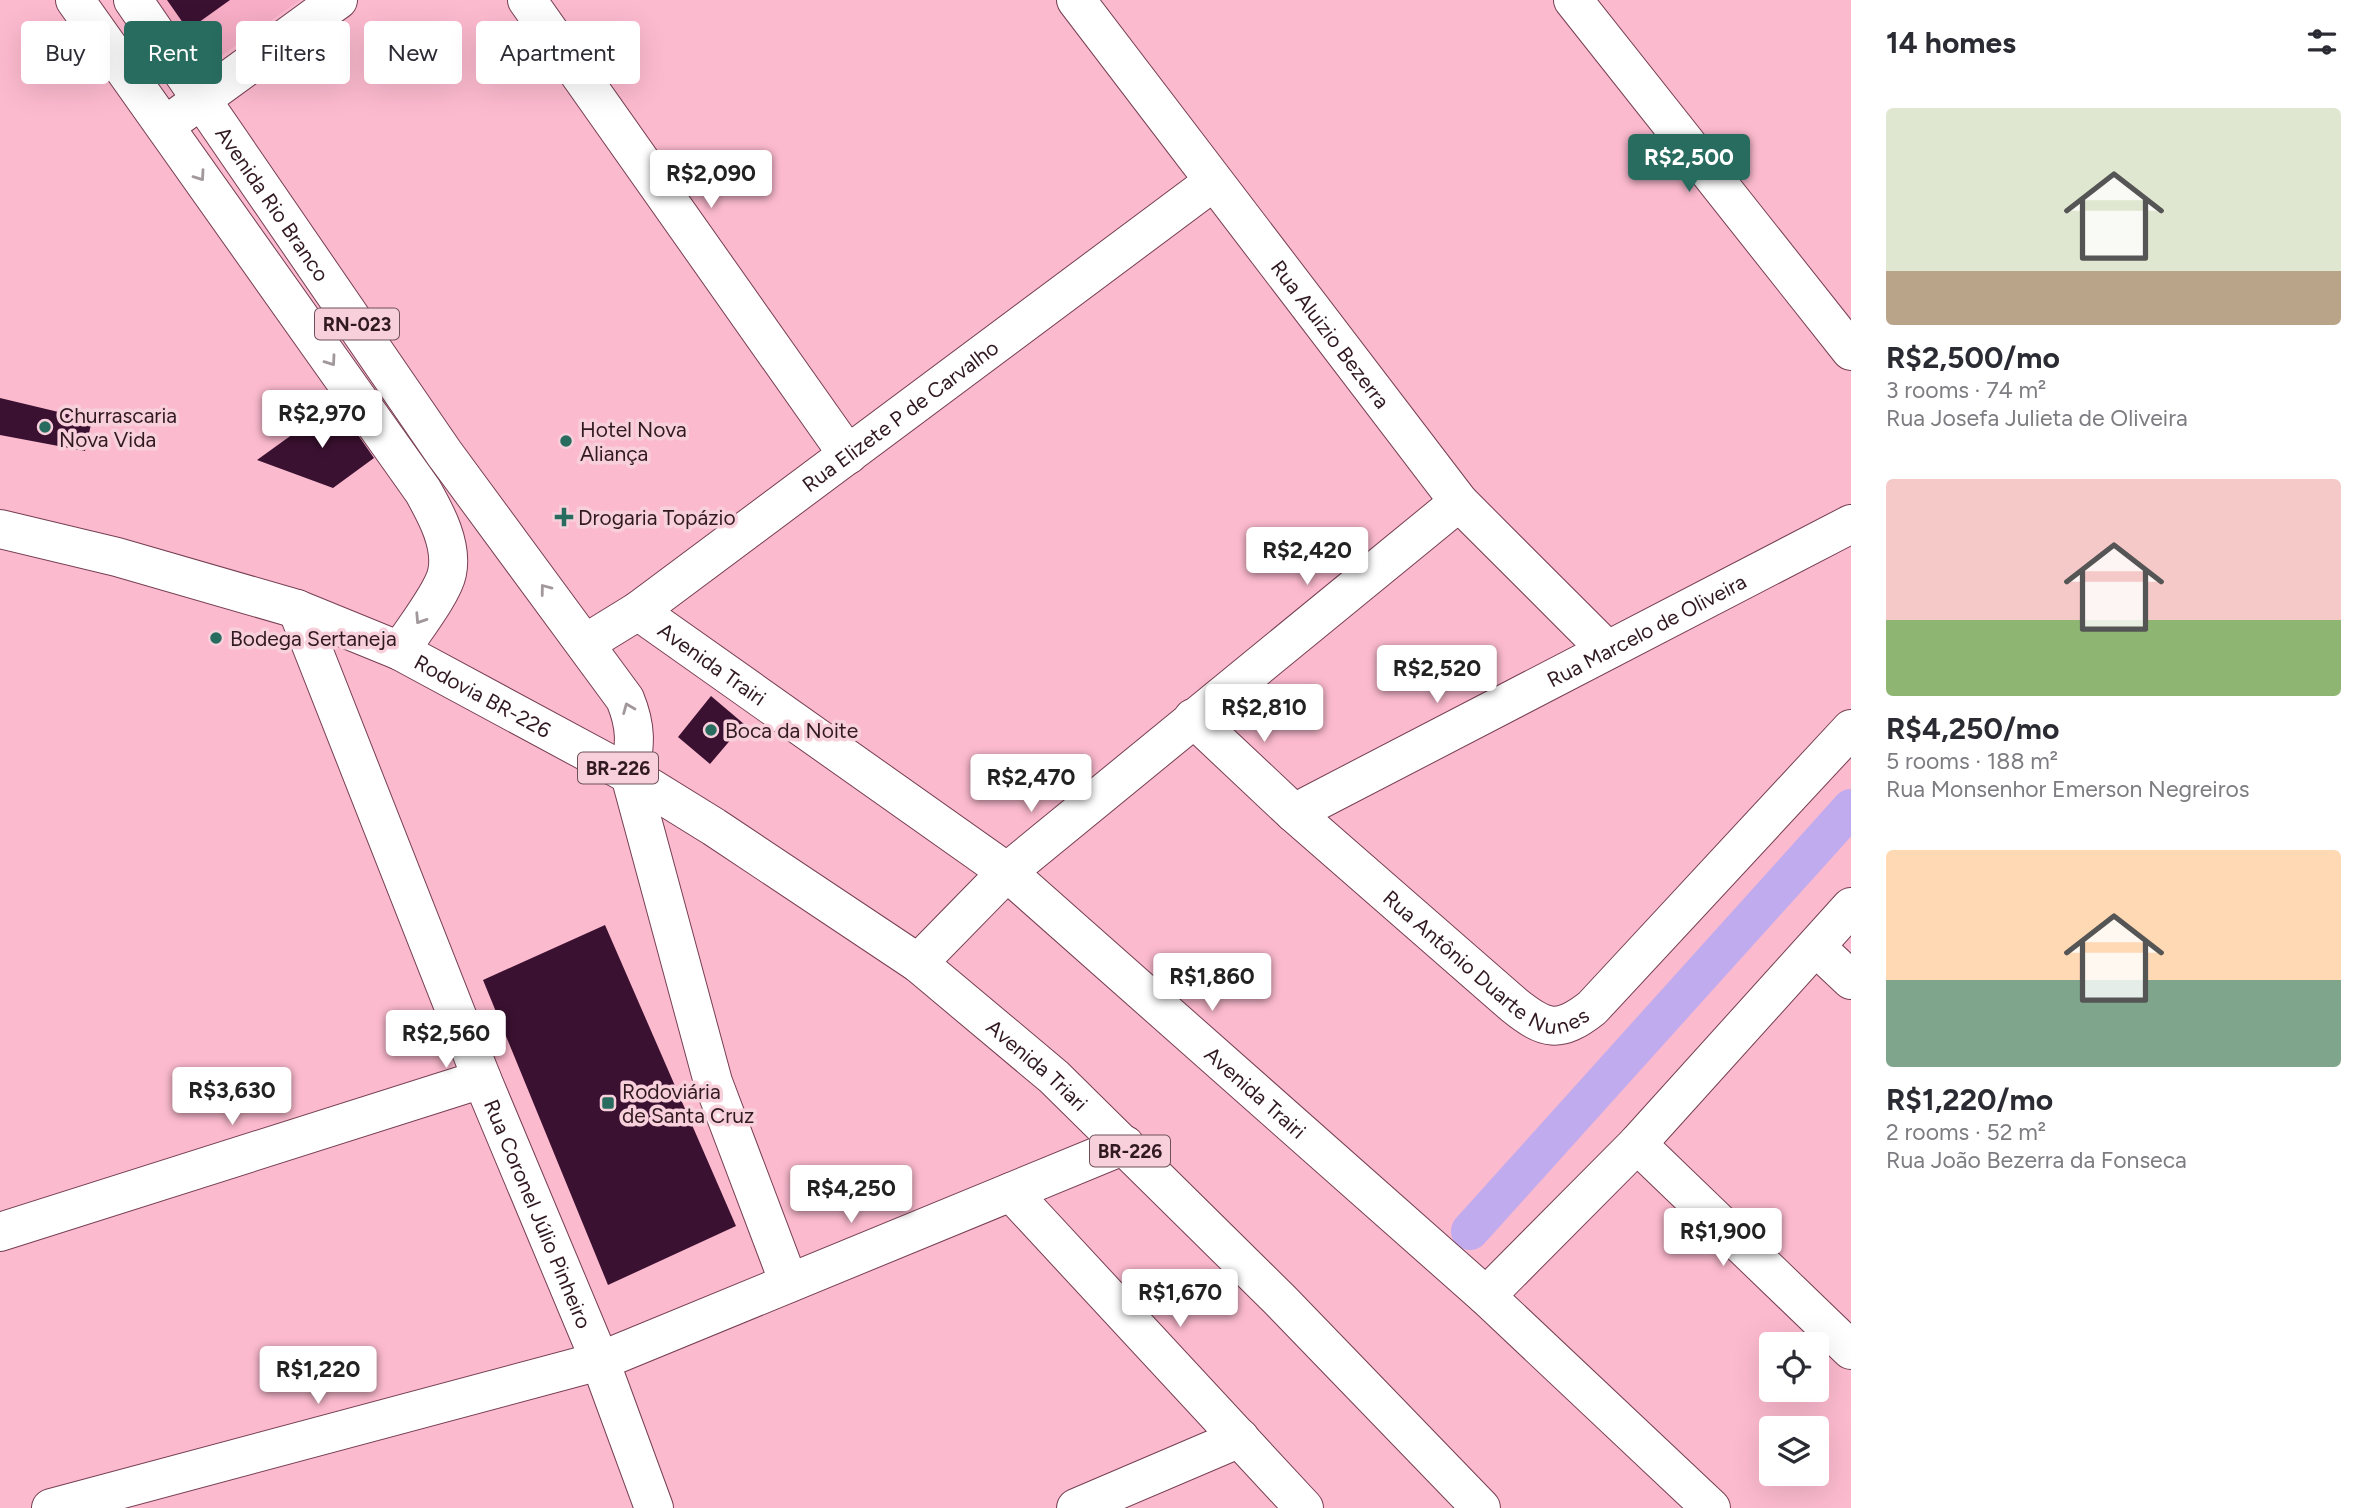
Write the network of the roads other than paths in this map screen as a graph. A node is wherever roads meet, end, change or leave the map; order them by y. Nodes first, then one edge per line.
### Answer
1 (75, 0) edge
2 (134, 0) edge
3 (338, 0) edge
4 (527, 0) edge
5 (1076, 0) edge
6 (1573, 0) edge
7 (202, 100) junction
8 (164, 126) junction
9 (1213, 182) junction
10 (1851, 351) edge
11 (848, 455) junction
12 (1459, 502) junction
13 (1851, 524) edge
14 (0, 530) edge
15 (297, 609) junction
16 (638, 611) junction
17 (586, 643) junction
18 (1607, 650) junction
19 (400, 651) junction
20 (1193, 718) junction
21 (1851, 729) edge
22 (630, 775) junction
23 (1294, 813) junction
24 (1007, 872) junction
25 (1851, 907) edge
26 (1816, 947) junction
27 (918, 963) junction
28 (1851, 980) edge
29 (482, 1079) junction
30 (1637, 1144) junction
31 (1125, 1145) junction
32 (1011, 1192) junction
33 (0, 1232) edge
34 (789, 1283) junction
35 (1486, 1296) junction
36 (1851, 1350) edge
37 (600, 1361) junction
38 (1240, 1437) junction
39 (51, 1508) edge
40 (654, 1508) edge
41 (1076, 1508) edge
42 (1304, 1508) edge
43 (1480, 1508) edge
44 (1710, 1508) edge

1 - 8 main road, Avenida Rio Branco / RN-023
2 - 7 main road, Avenida Rio Branco / RN-023
3 - 7 main road
4 - 11 main road
5 - 9 main road, Rua Aluizio Bezerra
6 - 10 main road
7 - 8 main road
17 -> 7 main road, Avenida Rio Branco / RN-023
8 -> 19 main road, Avenida Rio Branco / RN-023
9 - 11 main road, Rua Elizete P de Carvalho
9 - 12 main road, Rua Aluizio Bezerra
11 - 16 main road, Rua Elizete P de Carvalho
12 - 18 main road, Rua Aluizio Bezerra
12 - 20 main road
13 - 18 main road, Rua Marcelo de Oliveira
14 - 15 main road, Rodovia BR-226 / BR-226
15 - 19 main road, Rodovia BR-226 / BR-226
15 - 29 main road, Rua Coronel Júlio Pinheiro
16 - 17 main road, Rua Elizete P de Carvalho
16 - 24 main road, Avenida Trairi
22 -> 17 main road, Avenida Rio Branco
18 - 23 main road, Rua Marcelo de Oliveira
19 - 22 main road, Rodovia BR-226 / BR-226
20 - 23 main road, Rua Antônio Duarte Nunes
20 - 24 main road
21 - 23 main road, Rua Antônio Duarte Nunes
22 - 27 main road, Rodovia BR-226 / BR-226
22 - 34 main road
24 - 27 main road
24 - 35 main road, Avenida Trairi
25 - 26 main road
26 - 28 main road
26 - 30 main road
27 - 31 main road, Avenida Triari / BR-226
29 - 33 main road
29 - 37 main road, Rua Coronel Júlio Pinheiro
30 - 35 main road
30 - 36 main road
31 - 32 main road
31 - 43 main road, Avenida Triari / BR-226
32 - 34 main road
32 - 38 main road
34 - 37 main road
35 - 44 main road, Avenida Trairi
37 - 39 main road
37 - 40 main road, Rua Coronel Júlio Pinheiro
38 - 41 main road
38 - 42 main road

